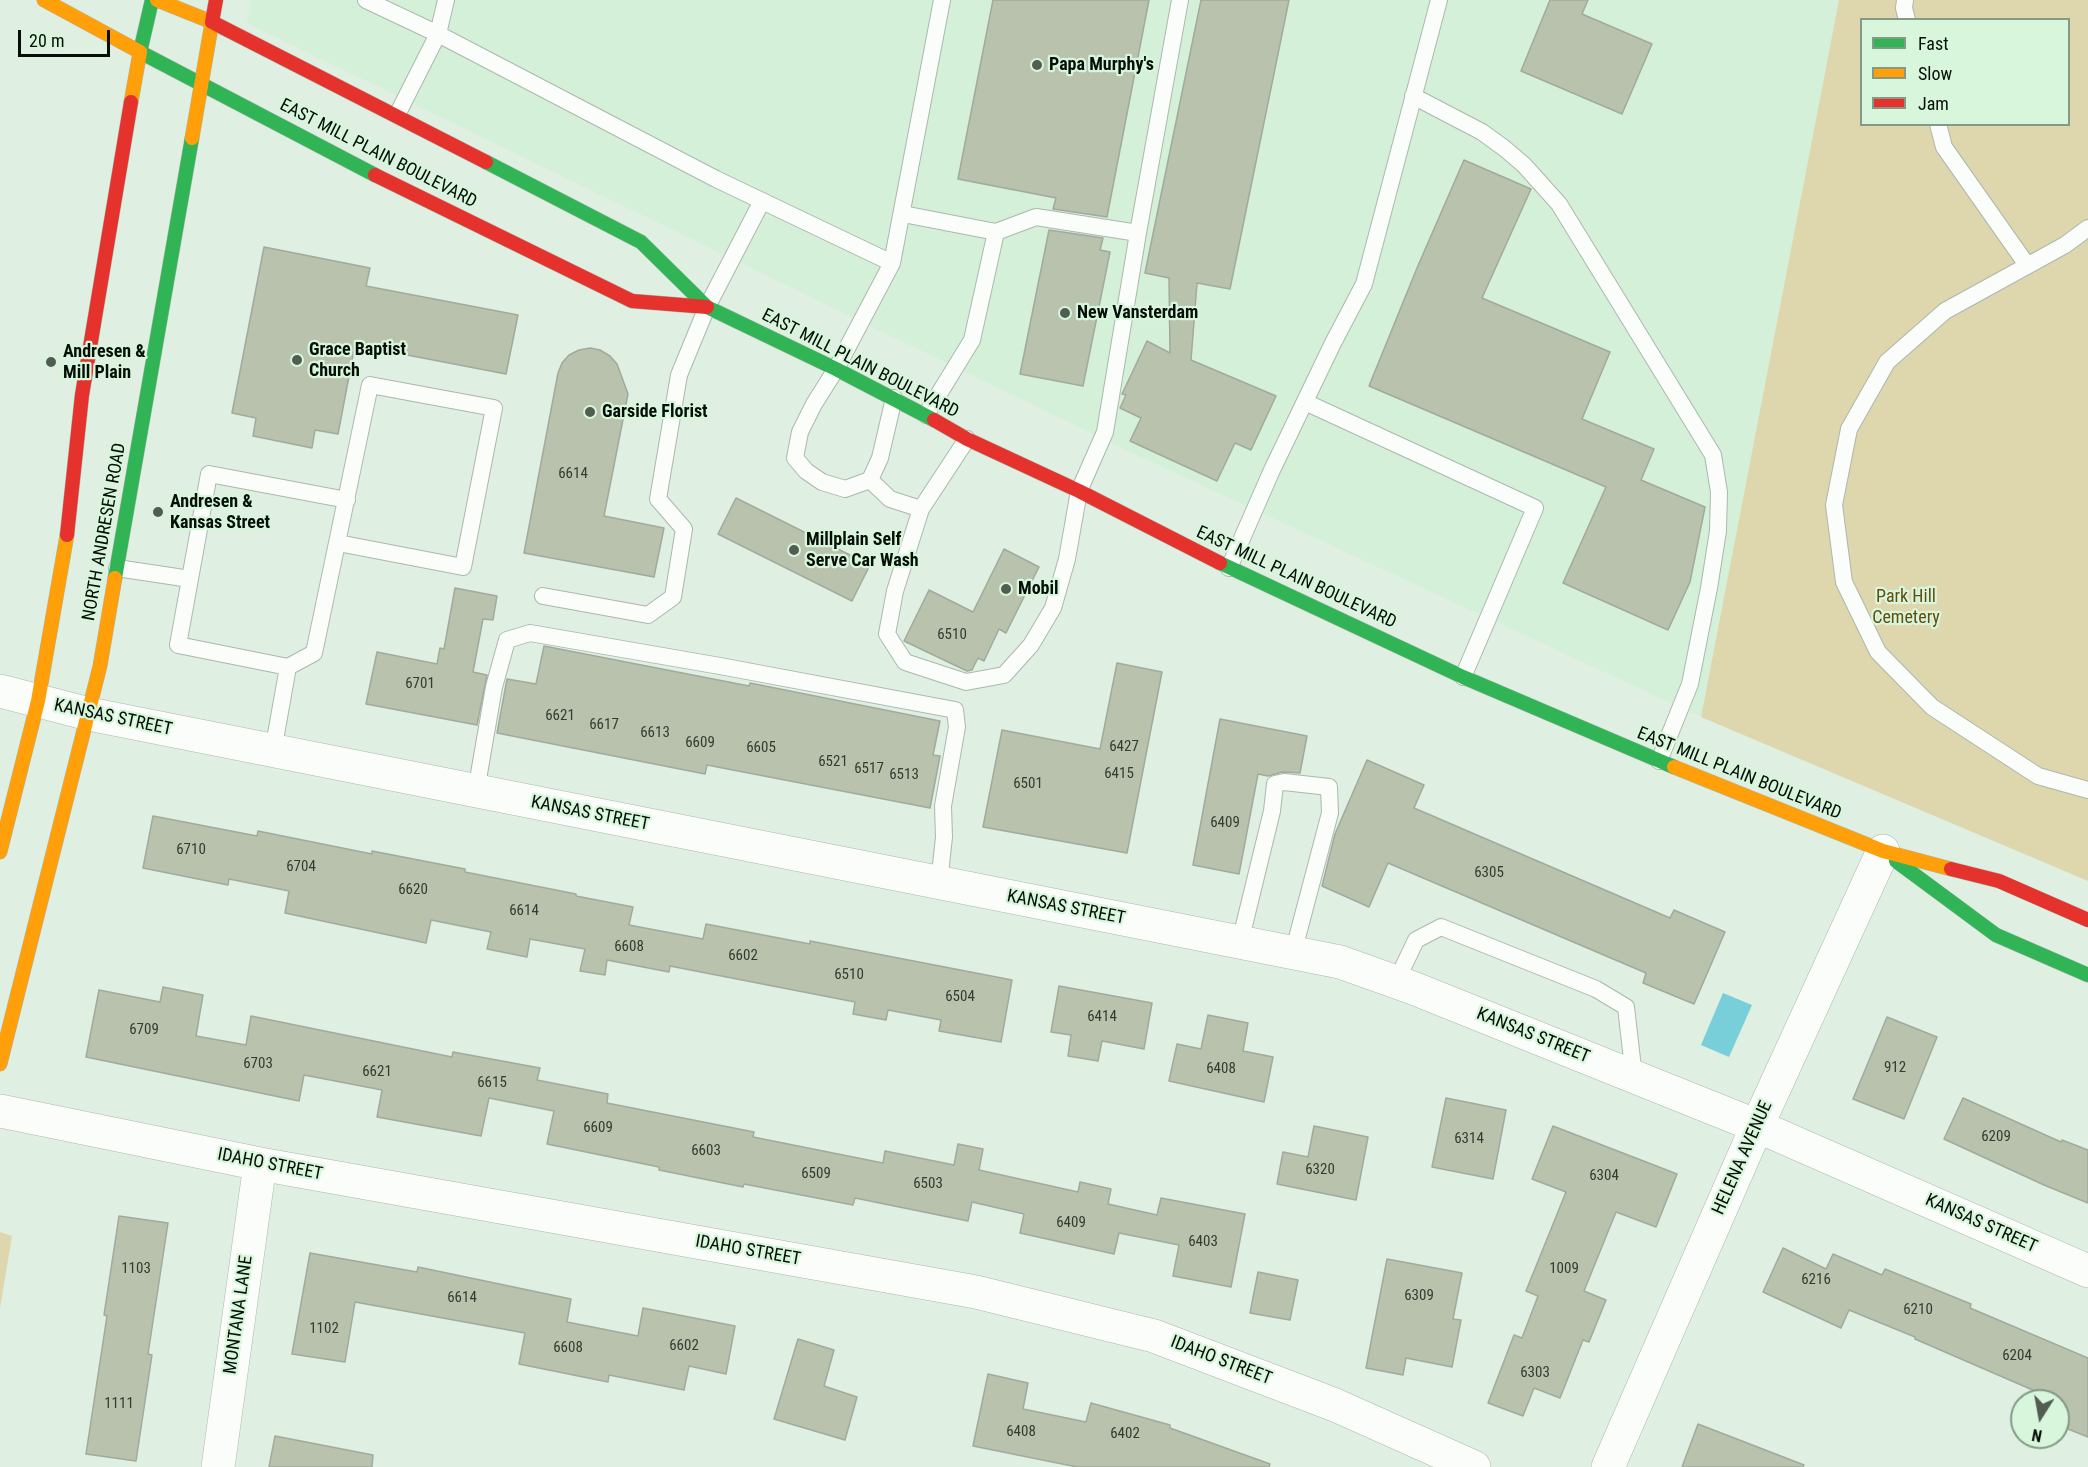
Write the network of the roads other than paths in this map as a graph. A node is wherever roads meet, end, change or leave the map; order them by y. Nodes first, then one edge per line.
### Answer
1 (44, 0) edge
2 (152, 0) edge
3 (157, 0) edge
4 (216, 0) edge
5 (366, 0) edge
6 (446, 0) edge
7 (942, 0) edge
8 (1180, 0) edge
9 (1439, 0) edge
10 (1905, 0) edge
11 (1906, 18) edge
12 (212, 22) junction
13 (438, 34) junction
14 (140, 51) junction
15 (200, 84) junction
16 (1413, 96) junction
17 (397, 115) junction
18 (1939, 126) edge
19 (762, 201) junction
20 (903, 214) junction
21 (2088, 228) edge
22 (996, 232) junction
23 (1138, 232) junction
24 (892, 264) junction
25 (2027, 265) junction
26 (707, 307) junction
27 (837, 369) junction
28 (894, 398) junction
29 (1305, 402) junction
30 (926, 415) junction
31 (967, 439) junction
32 (870, 480) junction
33 (1079, 491) junction
34 (347, 500) junction
35 (921, 509) junction
36 (338, 543) junction
37 (117, 567) junction
38 (1229, 568) junction
39 (190, 579) junction
40 (543, 596) dead end
41 (288, 667) junction
42 (1464, 677) junction
43 (0, 691) edge
44 (38, 701) junction
45 (89, 714) junction
46 (273, 750) junction
47 (1659, 761) junction
48 (2088, 790) edge
49 (476, 791) junction
50 (1883, 851) junction
51 (0, 852) edge
52 (939, 883) junction
53 (2088, 920) edge
54 (1240, 942) junction
55 (1293, 953) junction
56 (2088, 975) edge
57 (1396, 982) junction
58 (0, 1064) edge
59 (1634, 1077) junction
60 (0, 1111) edge
61 (1757, 1126) junction
62 (260, 1164) junction
63 (2088, 1271) edge
64 (218, 1467) edge
65 (1474, 1467) edge
66 (1608, 1467) edge

1 - 14 main road, EAST MILL PLAIN BOULEVARD
2 - 14 main road, NORTH ANDRESEN ROAD
3 - 12 main road, EAST MILL PLAIN BOULEVARD
4 - 12 main road, NORTH ANDRESEN ROAD
5 - 13 lane
6 - 13 lane
7 - 20 lane
8 - 23 lane
9 - 16 lane
10 - 11 lane
12 - 15 main road, NORTH ANDRESEN ROAD
12 - 17 main road, EAST MILL PLAIN BOULEVARD
13 - 17 lane
13 - 19 lane
14 - 15 main road, EAST MILL PLAIN BOULEVARD
14 - 44 main road, NORTH ANDRESEN ROAD
15 - 26 main road, EAST MILL PLAIN BOULEVARD
15 - 37 main road, NORTH ANDRESEN ROAD
16 - 29 lane
16 - 47 lane
17 - 26 main road, EAST MILL PLAIN BOULEVARD
18 - 25 lane
19 - 24 lane
19 - 26 lane
20 - 22 lane
20 - 24 lane
21 - 25 lane
22 - 23 lane
22 - 30 lane
23 - 33 lane
24 - 27 lane
25 - 48 lane
26 - 27 main road, EAST MILL PLAIN BOULEVARD
26 - 40 lane
27 - 28 main road, EAST MILL PLAIN BOULEVARD
27 - 32 lane
28 - 30 main road, EAST MILL PLAIN BOULEVARD
28 - 32 lane
29 - 38 lane
29 - 42 lane
30 - 31 main road, EAST MILL PLAIN BOULEVARD
31 - 33 main road, EAST MILL PLAIN BOULEVARD
31 - 35 lane
32 - 35 lane
33 - 35 lane
33 - 38 main road, EAST MILL PLAIN BOULEVARD
34 - 36 lane
34 - 36 lane
34 - 39 lane
36 - 41 lane
37 - 39 lane
37 - 45 main road, NORTH ANDRESEN ROAD
38 - 42 main road, EAST MILL PLAIN BOULEVARD
39 - 41 lane
41 - 46 lane
42 - 47 main road, EAST MILL PLAIN BOULEVARD
43 - 44 street, KANSAS STREET
44 - 45 street, KANSAS STREET
44 - 51 main road, NORTH ANDRESEN ROAD
45 - 46 street, KANSAS STREET
45 - 58 main road, NORTH ANDRESEN ROAD
46 - 49 street, KANSAS STREET
47 - 50 main road, EAST MILL PLAIN BOULEVARD
49 - 52 street, KANSAS STREET
49 - 52 lane
50 - 53 main road, EAST MILL PLAIN BOULEVARD
50 - 56 main road, EAST MILL PLAIN BOULEVARD
50 - 61 street, HELENA AVENUE
52 - 54 street, KANSAS STREET
54 - 55 street, KANSAS STREET
54 - 55 lane
55 - 57 street, KANSAS STREET
57 - 59 street, KANSAS STREET
57 - 59 lane
59 - 61 street, KANSAS STREET
60 - 62 street, IDAHO STREET
61 - 63 street, KANSAS STREET
61 - 66 street, HELENA AVENUE
62 - 64 street, MONTANA LANE
62 - 65 street, IDAHO STREET

